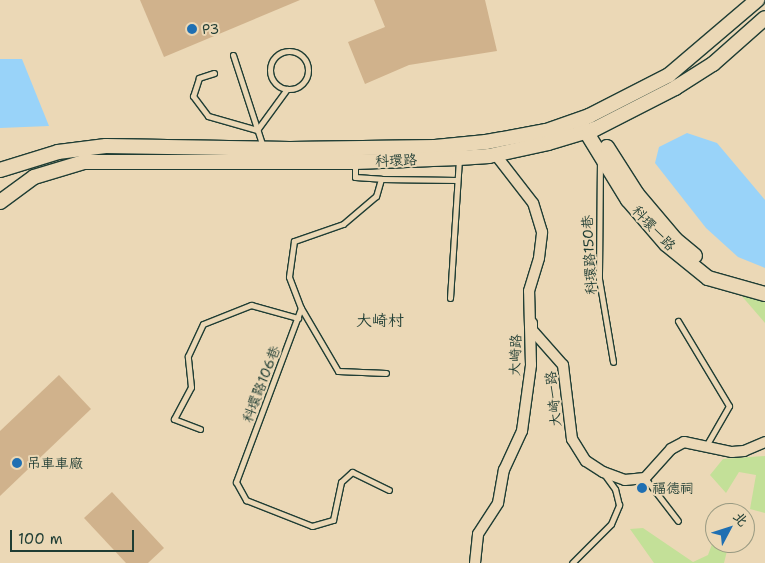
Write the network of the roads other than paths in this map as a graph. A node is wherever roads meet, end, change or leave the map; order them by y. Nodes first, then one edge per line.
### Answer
1 (757, 0) edge
2 (765, 18) edge
3 (232, 55) dead end
4 (214, 73) dead end
5 (287, 90) junction
6 (587, 124) junction
7 (257, 130) junction
8 (605, 152) junction
9 (263, 154) junction
10 (495, 154) junction
11 (355, 155) junction
12 (459, 158) junction
13 (1, 170) edge
14 (381, 179) junction
15 (457, 180) junction
16 (0, 202) edge
17 (765, 285) edge
18 (765, 294) edge
19 (450, 298) dead end
20 (301, 308) junction
21 (298, 318) junction
22 (531, 319) junction
23 (678, 321) dead end
24 (613, 362) dead end
25 (386, 373) dead end
26 (200, 429) dead end
27 (765, 442) edge
28 (706, 447) junction
29 (603, 472) junction
30 (645, 478) junction
31 (389, 490) dead end
32 (678, 521) dead end
33 (475, 563) edge
34 (572, 563) edge

1 - 6 street, 科環路
2 - 6 street, 科環路
3 - 7 lane
4 - 7 lane
5 - 5 lane
5 - 7 lane
6 - 8 street, 科環一路
6 - 10 street, 科環路
6 - 11 street, 科環路
7 - 9 lane
8 - 17 street, 科環一路
8 - 18 street, 科環一路
8 - 24 lane, 科環路150巷
9 - 11 street, 科環路
9 - 13 street, 科環路
9 - 16 street, 科環路
10 - 12 street, 科環路
10 - 22 street, 大崎路
11 - 12 street, 科環路
11 - 14 lane
12 - 15 lane
14 - 15 lane
14 - 20 lane
15 - 19 lane
20 - 21 lane, 科環路106巷
20 - 25 lane
21 - 26 lane
21 - 31 lane, 科環路106巷
22 - 29 street, 大崎一路
22 - 33 street, 大崎路
23 - 28 lane
27 - 28 street
28 - 30 street
29 - 30 street, 大崎一路
29 - 34 lane
30 - 32 lane

